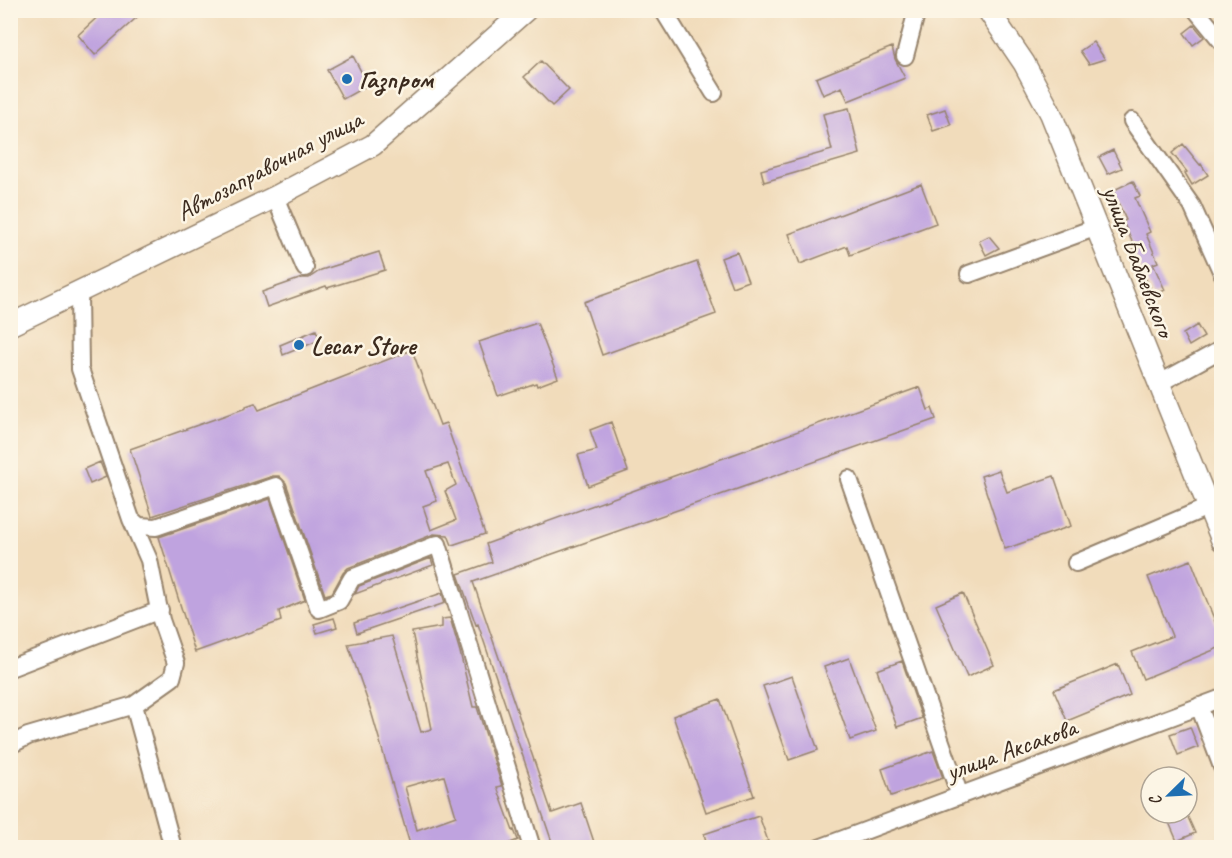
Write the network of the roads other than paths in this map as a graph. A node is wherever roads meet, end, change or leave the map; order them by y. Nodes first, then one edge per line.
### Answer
1 (526, 10) edge
2 (663, 10) edge
3 (917, 10) edge
4 (988, 10) edge
5 (1196, 10) edge
6 (1221, 42) edge
7 (905, 56) dead end
8 (714, 93) dead end
9 (1132, 121) dead end
10 (275, 197) junction
11 (1097, 227) junction
12 (305, 268) dead end
13 (1221, 273) edge
14 (969, 274) dead end
15 (79, 293) junction
16 (10, 325) edge
17 (1221, 349) edge
18 (1158, 384) junction
19 (849, 479) dead end
20 (1208, 507) junction
21 (131, 519) junction
22 (1221, 540) edge
23 (1076, 563) dead end
24 (160, 610) junction
25 (10, 668) edge
26 (1221, 698) edge
27 (134, 705) junction
28 (1199, 706) junction
29 (10, 746) edge
30 (1221, 767) edge
31 (960, 796) junction
32 (173, 848) edge
33 (532, 848) edge
34 (819, 848) edge

1 - 10 main road, Автозаправочная улица
2 - 8 street
3 - 7 street
4 - 11 main road, улица Бабаевского
5 - 6 street
9 - 13 street
10 - 12 street
10 - 15 main road, Автозаправочная улица
11 - 14 street
11 - 18 main road, улица Бабаевского
15 - 16 main road, Автозаправочная улица
15 - 21 street
17 - 18 street
18 - 20 main road, улица Бабаевского
19 - 31 street
20 - 22 main road, улица Бабаевского
20 - 23 street
21 - 24 street
21 - 33 street
24 - 25 street
24 - 27 street
26 - 28 street, улица Аксакова
27 - 29 street
27 - 32 street
28 - 30 street
28 - 31 street, улица Аксакова
31 - 34 street, улица Аксакова

